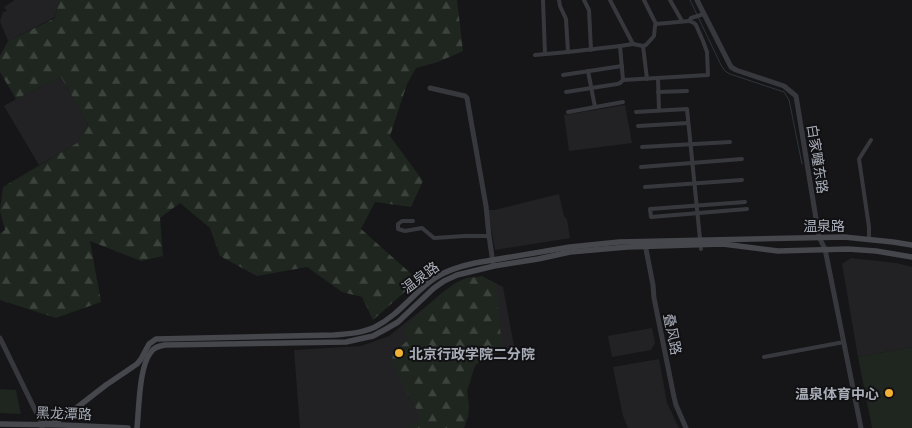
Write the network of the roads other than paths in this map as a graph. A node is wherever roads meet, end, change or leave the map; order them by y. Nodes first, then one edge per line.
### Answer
1 (543, 0) edge
2 (559, 0) edge
3 (584, 0) edge
4 (610, 0) edge
5 (644, 0) edge
6 (670, 0) edge
7 (696, 0) edge
8 (700, 15) junction
9 (682, 21) junction
10 (689, 21) junction
11 (656, 24) junction
12 (633, 44) junction
13 (620, 46) junction
14 (643, 46) junction
15 (591, 50) junction
16 (568, 52) junction
17 (545, 54) junction
18 (535, 55) dead end
19 (622, 66) junction
20 (588, 71) junction
21 (563, 75) dead end
22 (658, 78) junction
23 (647, 79) junction
24 (623, 80) junction
25 (430, 88) dead end
26 (592, 88) junction
27 (687, 91) dead end
28 (566, 92) dead end
29 (658, 92) junction
30 (623, 102) dead end
31 (595, 107) junction
32 (659, 110) junction
33 (568, 112) dead end
34 (636, 112) dead end
35 (688, 123) junction
36 (638, 126) dead end
37 (871, 140) dead end
38 (730, 142) dead end
39 (690, 144) junction
40 (642, 147) dead end
41 (742, 159) dead end
42 (692, 163) junction
43 (641, 167) dead end
44 (742, 180) dead end
45 (694, 183) junction
46 (645, 187) dead end
47 (745, 202) dead end
48 (697, 205) junction
49 (747, 209) dead end
50 (697, 213) junction
51 (412, 221) dead end
52 (489, 236) junction
53 (819, 237) junction
54 (870, 239) junction
55 (645, 244) junction
56 (701, 245) junction
57 (912, 245) edge
58 (825, 249) junction
59 (912, 257) edge
60 (493, 263) junction
61 (0, 338) edge
62 (164, 342) junction
63 (844, 342) junction
64 (764, 357) dead end
65 (0, 426) edge
66 (42, 426) edge
67 (19, 428) edge
68 (128, 428) edge
69 (136, 428) edge
70 (686, 428) edge
71 (861, 428) edge

1 - 17 street
2 - 16 street
3 - 15 street
4 - 12 street
5 - 11 street
6 - 9 street
7 - 8 street, 白家疃东路
8 - 10 street
8 - 53 street, 白家疃东路
9 - 10 street
9 - 11 street
10 - 22 street
11 - 14 street
12 - 13 street
12 - 14 street
13 - 15 street
13 - 19 street
14 - 23 street
15 - 16 street
16 - 17 street
17 - 18 street
19 - 20 street
19 - 24 street
20 - 21 street
20 - 26 street
22 - 23 street
22 - 29 street
23 - 24 street
24 - 26 street
25 - 52 street
26 - 28 street
26 - 31 street
27 - 29 street
29 - 32 street
30 - 31 street
31 - 33 street
32 - 34 street
32 - 35 street
35 - 36 street
35 - 39 street
37 - 54 street
38 - 39 street
39 - 40 street
39 - 42 street
41 - 42 street
42 - 43 street
42 - 45 street
44 - 45 street
45 - 46 street
45 - 48 street
47 - 48 street
48 - 50 street
48 - 50 street
49 - 50 street
50 - 56 street
51 - 52 street
52 - 60 street
53 - 54 main road, 温泉路
53 - 56 main road, 温泉路
53 - 58 street, 白家疃东路
54 - 57 main road, 温泉路
55 - 56 main road, 温泉路
55 - 60 main road, 温泉路
55 - 70 street, 叠风路
56 - 58 main road, 温泉路
58 - 59 main road, 温泉路
58 - 63 street, 白家疃东路
60 - 62 main road, 温泉路
61 - 66 street
62 - 66 main road
62 - 69 main road
63 - 64 street
63 - 71 street, 白家疃东路
65 - 66 main road, 黑龙潭路
65 - 67 main road, 黑龙潭路
66 - 68 main road, 黑龙潭路

